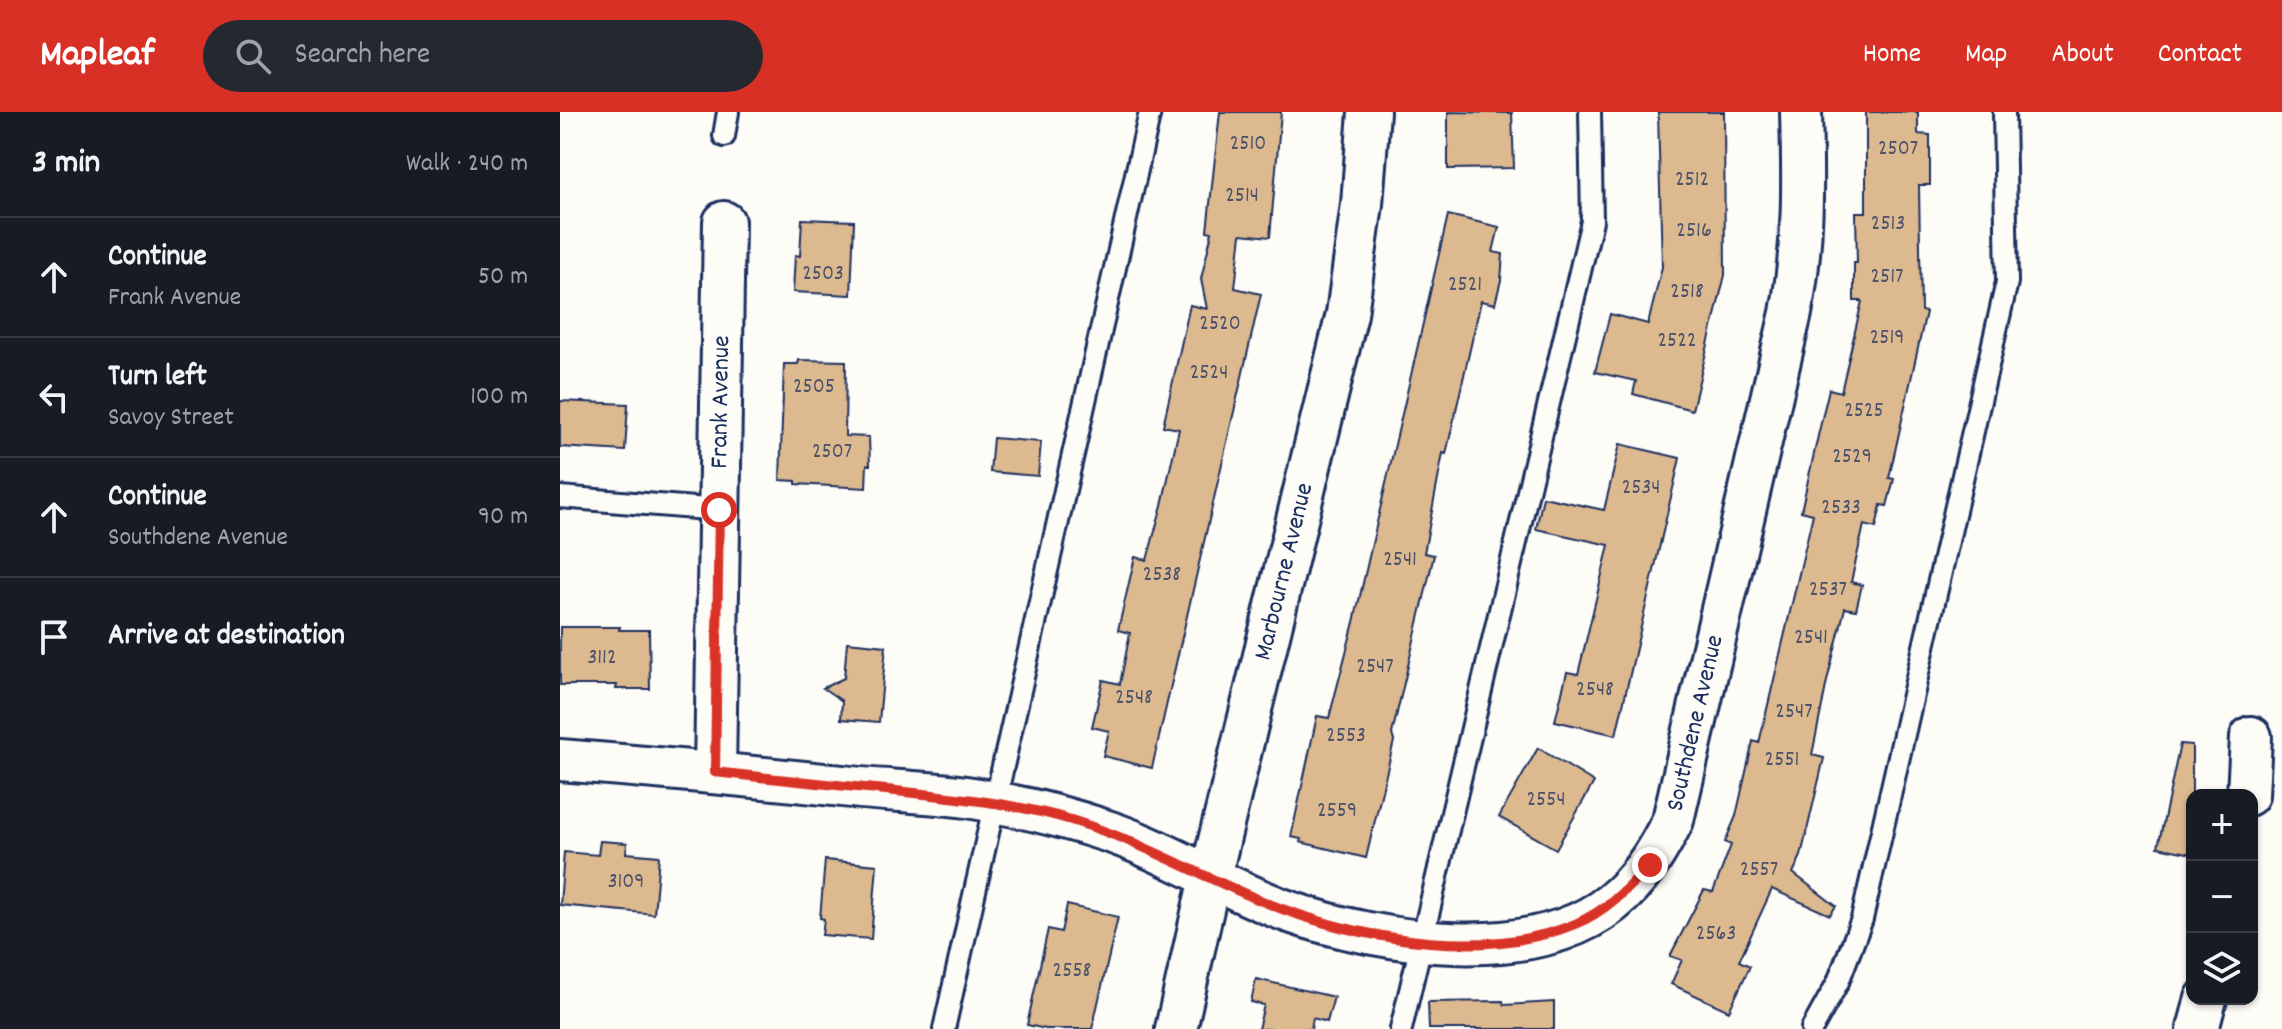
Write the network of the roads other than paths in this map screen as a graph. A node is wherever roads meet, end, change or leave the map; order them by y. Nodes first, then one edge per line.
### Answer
1 (728, 112) edge
2 (1150, 112) edge
3 (1369, 112) edge
4 (1590, 112) edge
5 (1801, 112) edge
6 (2004, 112) edge
7 (724, 136) dead end
8 (724, 222) dead end
9 (560, 497) edge
10 (719, 510) junction
11 (2251, 737) dead end
12 (560, 760) edge
13 (715, 772) junction
14 (2248, 789) edge
15 (995, 802) junction
16 (1210, 878) junction
17 (1420, 941) junction
18 (2204, 1005) edge
19 (944, 1029) edge
20 (1176, 1029) edge
21 (1401, 1029) edge
22 (1812, 1029) edge
23 (2198, 1029) edge

1 - 7 lane
2 - 15 lane
3 - 16 street, Marbourne Avenue
4 - 17 lane
5 - 17 street, Southdene Avenue
6 - 22 lane
8 - 10 street, Frank Avenue
9 - 10 lane
10 - 13 street, Frank Avenue
11 - 14 street
12 - 13 street, Southdene Avenue
13 - 15 street, Southdene Avenue
15 - 16 street, Southdene Avenue
15 - 19 lane
16 - 17 street, Southdene Avenue
16 - 20 street, Marbourne Avenue
17 - 21 lane
18 - 23 street

